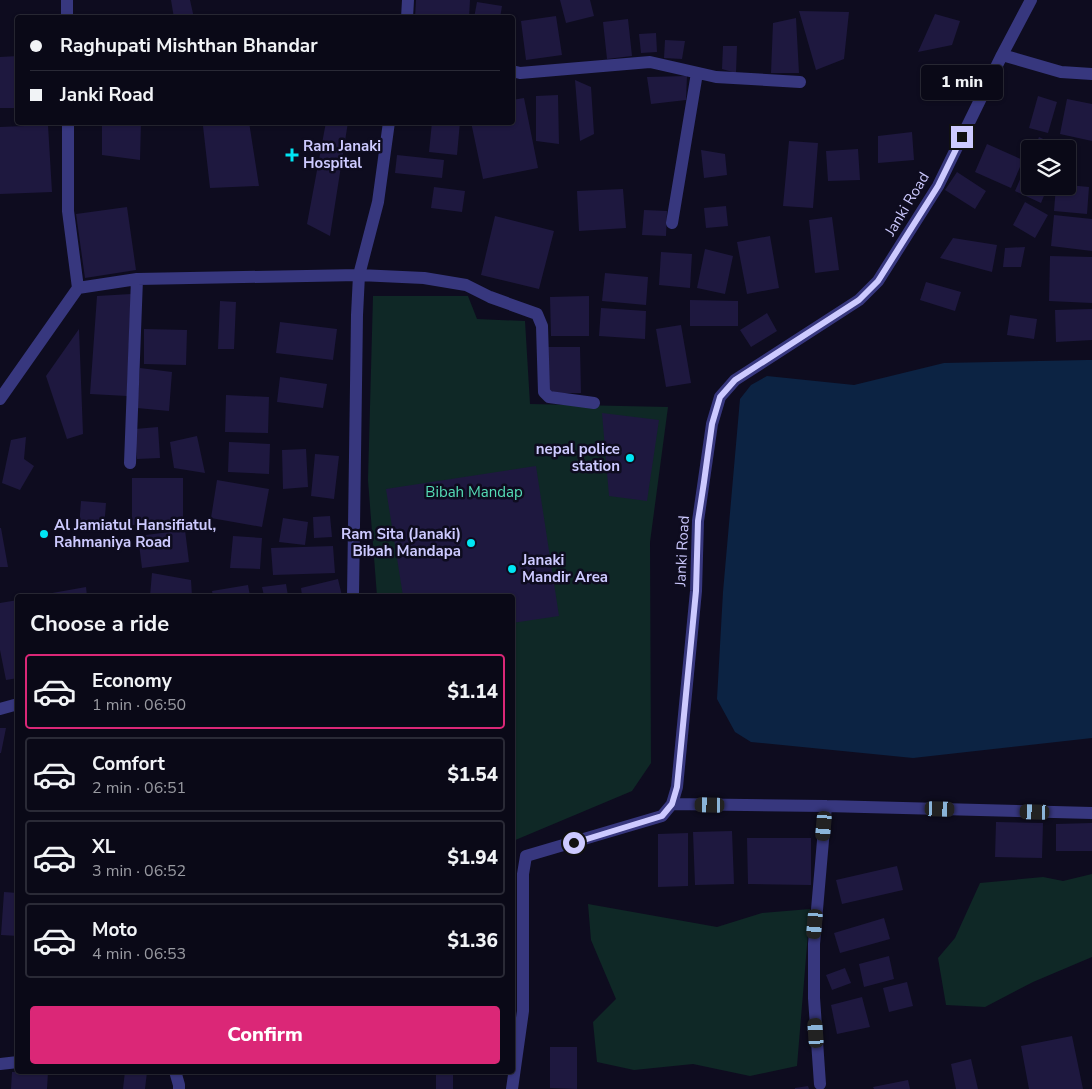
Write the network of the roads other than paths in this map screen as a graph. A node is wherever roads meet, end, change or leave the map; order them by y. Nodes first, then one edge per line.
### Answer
1 (67, 0) edge
2 (408, 0) edge
3 (1032, 0) edge
4 (67, 15) edge
5 (407, 15) edge
6 (1002, 55) junction
7 (515, 72) edge
8 (697, 73) junction
9 (1092, 74) edge
10 (800, 82) dead end
11 (68, 125) edge
12 (389, 125) edge
13 (672, 223) dead end
14 (359, 275) junction
15 (137, 279) junction
16 (78, 288) junction
17 (0, 399) edge
18 (594, 403) dead end
19 (130, 463) dead end
20 (354, 594) edge
21 (15, 705) edge
22 (0, 709) edge
23 (672, 804) junction
24 (826, 806) junction
25 (1092, 813) edge
26 (15, 1062) edge
27 (0, 1064) edge
28 (515, 1068) edge
29 (176, 1074) edge
30 (514, 1074) edge
31 (820, 1084) dead end
32 (179, 1089) edge
33 (512, 1089) edge

1 - 4 street
2 - 5 street
3 - 6 street, Janki Road
6 - 9 street
6 - 23 street, Janki Road
7 - 8 street
8 - 10 street
8 - 13 street
11 - 16 street
12 - 14 street
14 - 15 street
14 - 18 street
14 - 20 street
15 - 16 street
15 - 19 street
16 - 17 street
21 - 22 street
23 - 24 street
23 - 28 street
24 - 25 street
24 - 31 street
26 - 27 street
29 - 32 street
30 - 33 street

